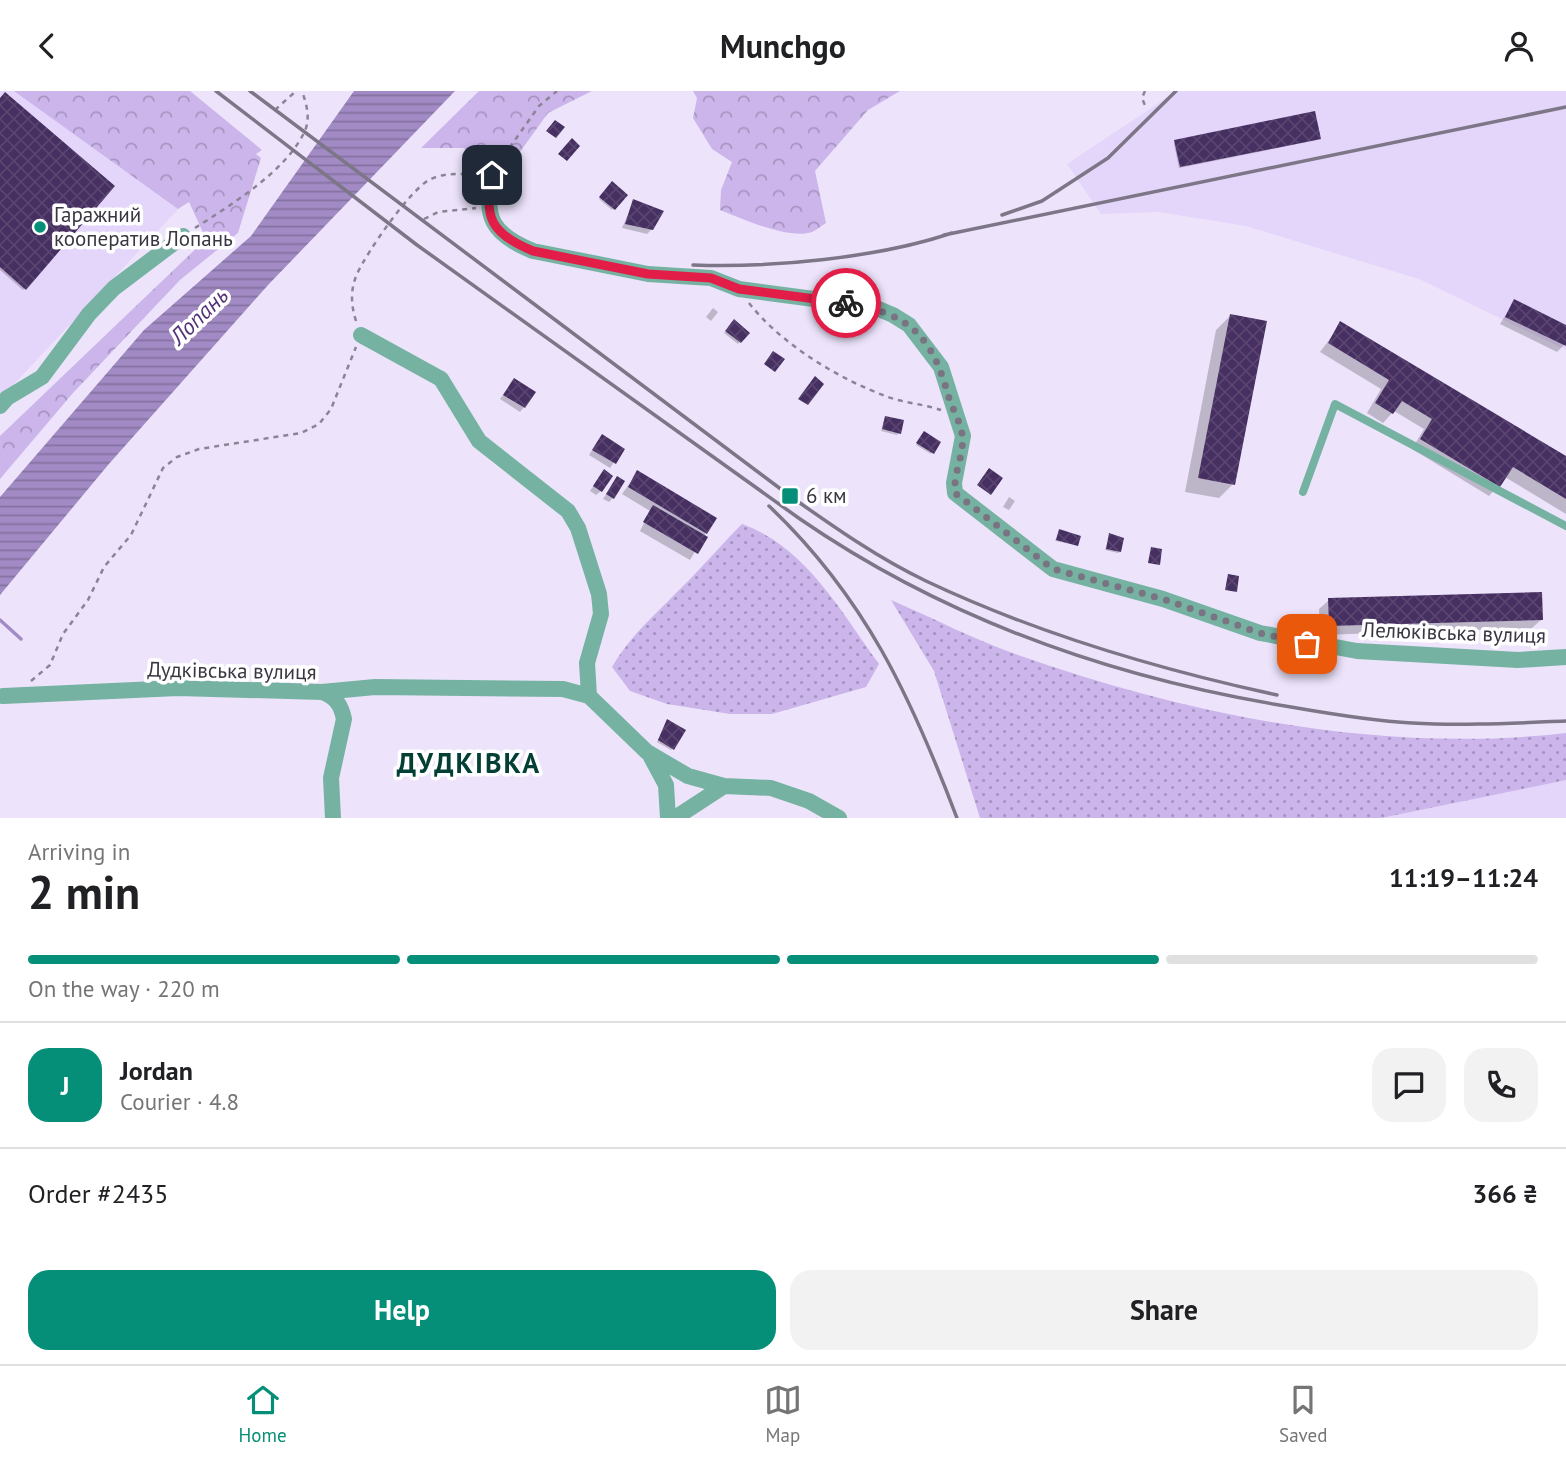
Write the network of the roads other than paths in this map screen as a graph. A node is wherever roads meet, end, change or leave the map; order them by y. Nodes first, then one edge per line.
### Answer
1 (492, 175) road end
2 (183, 236) road end
3 (360, 335) road end
4 (0, 406) edge
5 (1303, 492) dead end
6 (1566, 526) edge
7 (1566, 657) edge
8 (321, 692) junction
9 (3, 697) road end
10 (589, 697) junction
11 (648, 752) junction
12 (724, 786) junction
13 (333, 818) edge
14 (668, 818) edge
15 (674, 818) edge
16 (839, 818) edge

1 - 7 street, Лелюківська вулиця
2 - 4 street
3 - 10 street
5 - 6 lane
8 - 9 street, Дудківська вулиця
8 - 10 street
8 - 13 street, Дудківська вулиця
10 - 11 street
11 - 12 street
11 - 14 street
12 - 15 street
12 - 16 street

